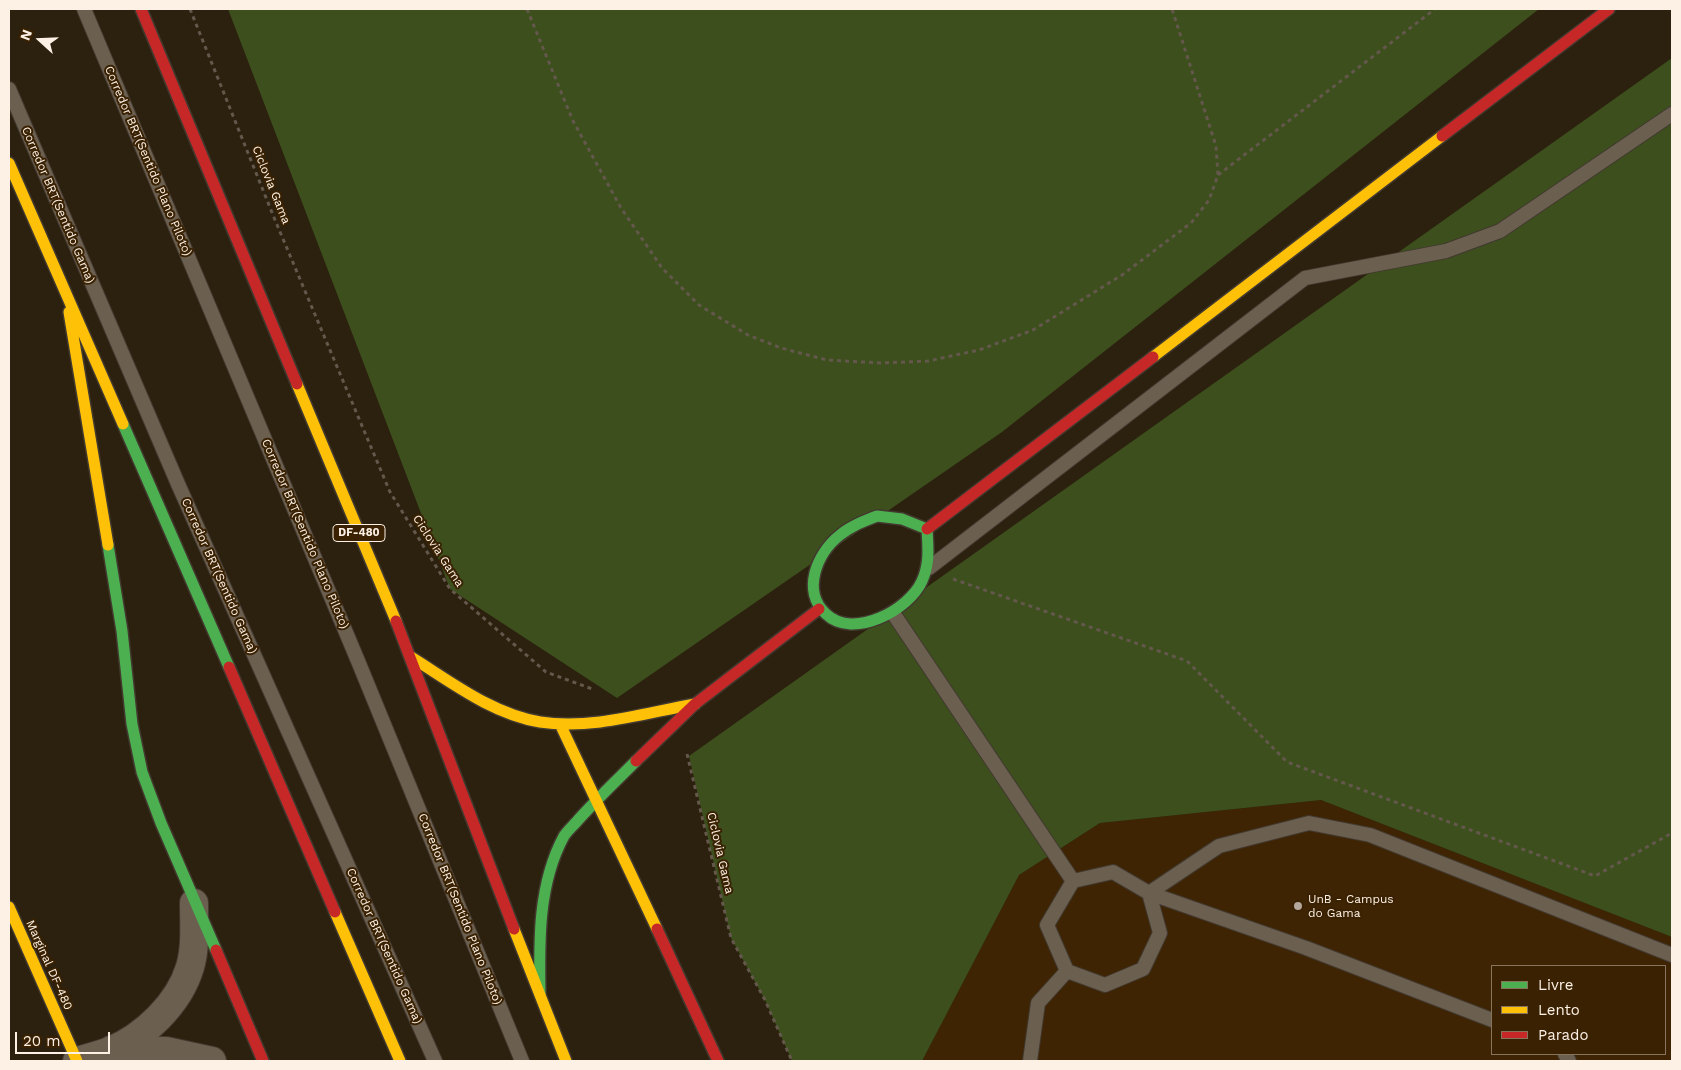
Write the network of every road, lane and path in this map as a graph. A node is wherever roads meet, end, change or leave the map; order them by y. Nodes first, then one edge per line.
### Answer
1 (84, 9) edge
2 (141, 9) edge
3 (190, 9) edge
4 (526, 9) edge
5 (1172, 9) edge
6 (1435, 9) edge
7 (1609, 9) edge
8 (9, 89) edge
9 (1672, 114) edge
10 (9, 163) edge
11 (1218, 175) junction
12 (66, 298) junction
13 (927, 529) junction
14 (927, 570) junction
15 (819, 609) junction
16 (894, 613) junction
17 (411, 657) junction
18 (599, 691) dead end
19 (695, 704) junction
20 (560, 724) junction
21 (663, 733) junction
22 (597, 799) junction
23 (1672, 833) edge
24 (1073, 881) junction
25 (1149, 893) junction
26 (194, 902) junction
27 (9, 907) edge
28 (1672, 955) edge
29 (1067, 971) junction
30 (540, 998) junction
31 (1491, 1020) edge
32 (111, 1050) junction
33 (77, 1061) edge
34 (212, 1061) edge
35 (263, 1061) edge
36 (400, 1061) edge
37 (434, 1061) edge
38 (522, 1061) edge
39 (566, 1061) edge
40 (718, 1061) edge
41 (792, 1061) edge
42 (1030, 1061) edge

1 - 38 lane, Corredor BRT(Sentido Plano Piloto)
2 - 17 street, DF-480
3 - 18 path, Ciclovia Gama
4 - 11 path
5 - 11 path
6 - 11 path
7 - 13 street
8 - 37 lane, Corredor BRT(Sentido Gama)
9 - 14 lane
10 - 12 street
12 - 26 street
12 - 36 street
13 - 14 street
13 - 15 street
14 - 16 street
14 - 23 path
15 - 16 street
15 - 19 street
16 - 24 lane
17 - 20 street
17 - 30 street, DF-480
19 - 20 street
19 - 21 street
20 - 22 street
21 - 22 street
21 - 41 path, Ciclovia Gama
22 - 30 street
22 - 40 street
24 - 25 lane
24 - 29 lane
25 - 28 lane
25 - 29 lane
25 - 31 lane
26 - 32 street
26 - 35 street
27 - 33 street, Marginal DF-480
29 - 42 lane
30 - 39 street, DF-480
32 - 33 street
32 - 34 street

